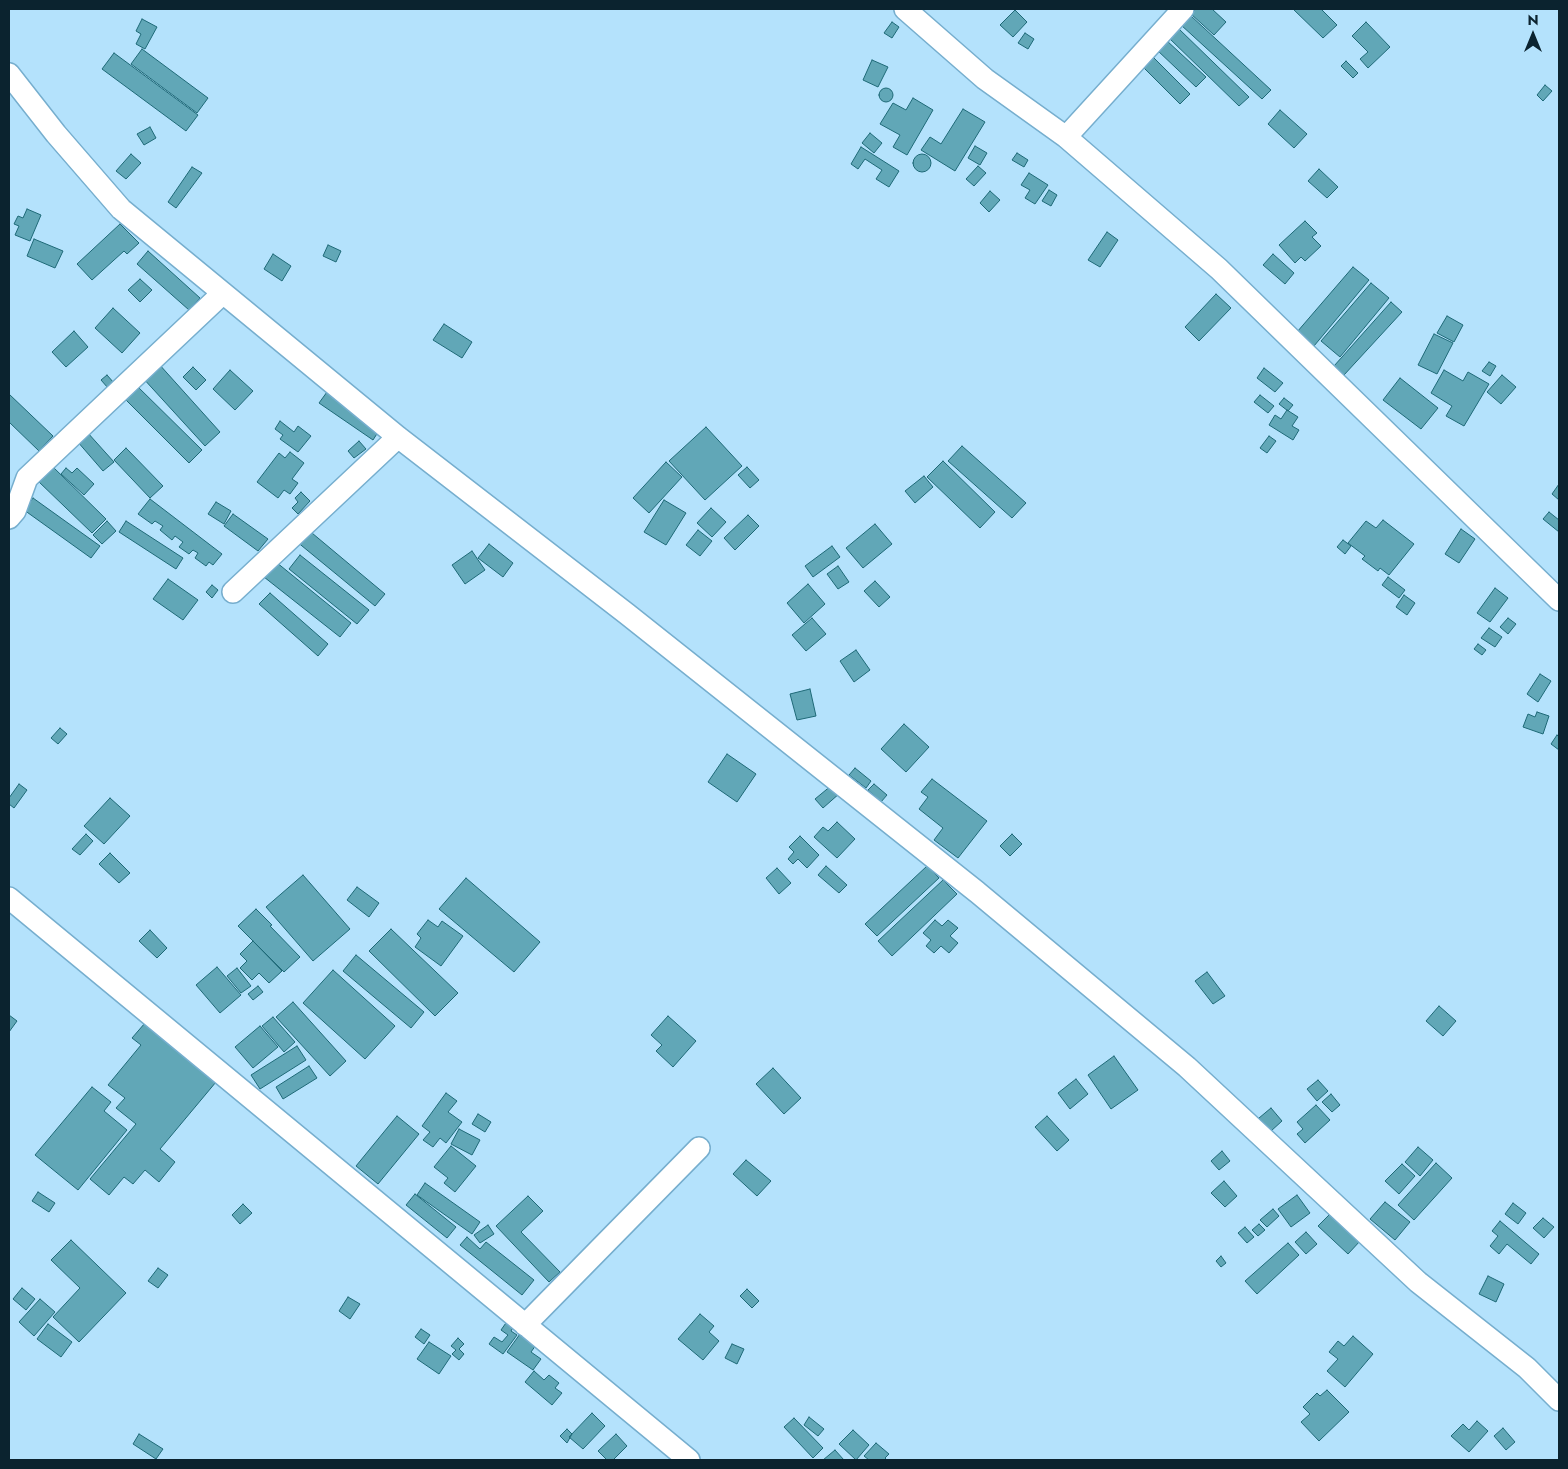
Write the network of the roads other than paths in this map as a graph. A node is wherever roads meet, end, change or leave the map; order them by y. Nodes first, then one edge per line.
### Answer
1 (905, 9) edge
2 (1183, 9) edge
3 (9, 74) edge
4 (1066, 137) junction
5 (223, 293) junction
6 (398, 436) junction
7 (9, 518) edge
8 (233, 592) dead end
9 (1559, 600) edge
10 (9, 898) edge
11 (699, 1148) dead end
12 (525, 1325) junction
13 (1559, 1400) edge
14 (689, 1460) edge

1 - 4 street
2 - 4 street
3 - 5 street
4 - 9 street
5 - 6 street
5 - 7 street
6 - 8 street
6 - 13 street
10 - 12 street
11 - 12 street
12 - 14 street

